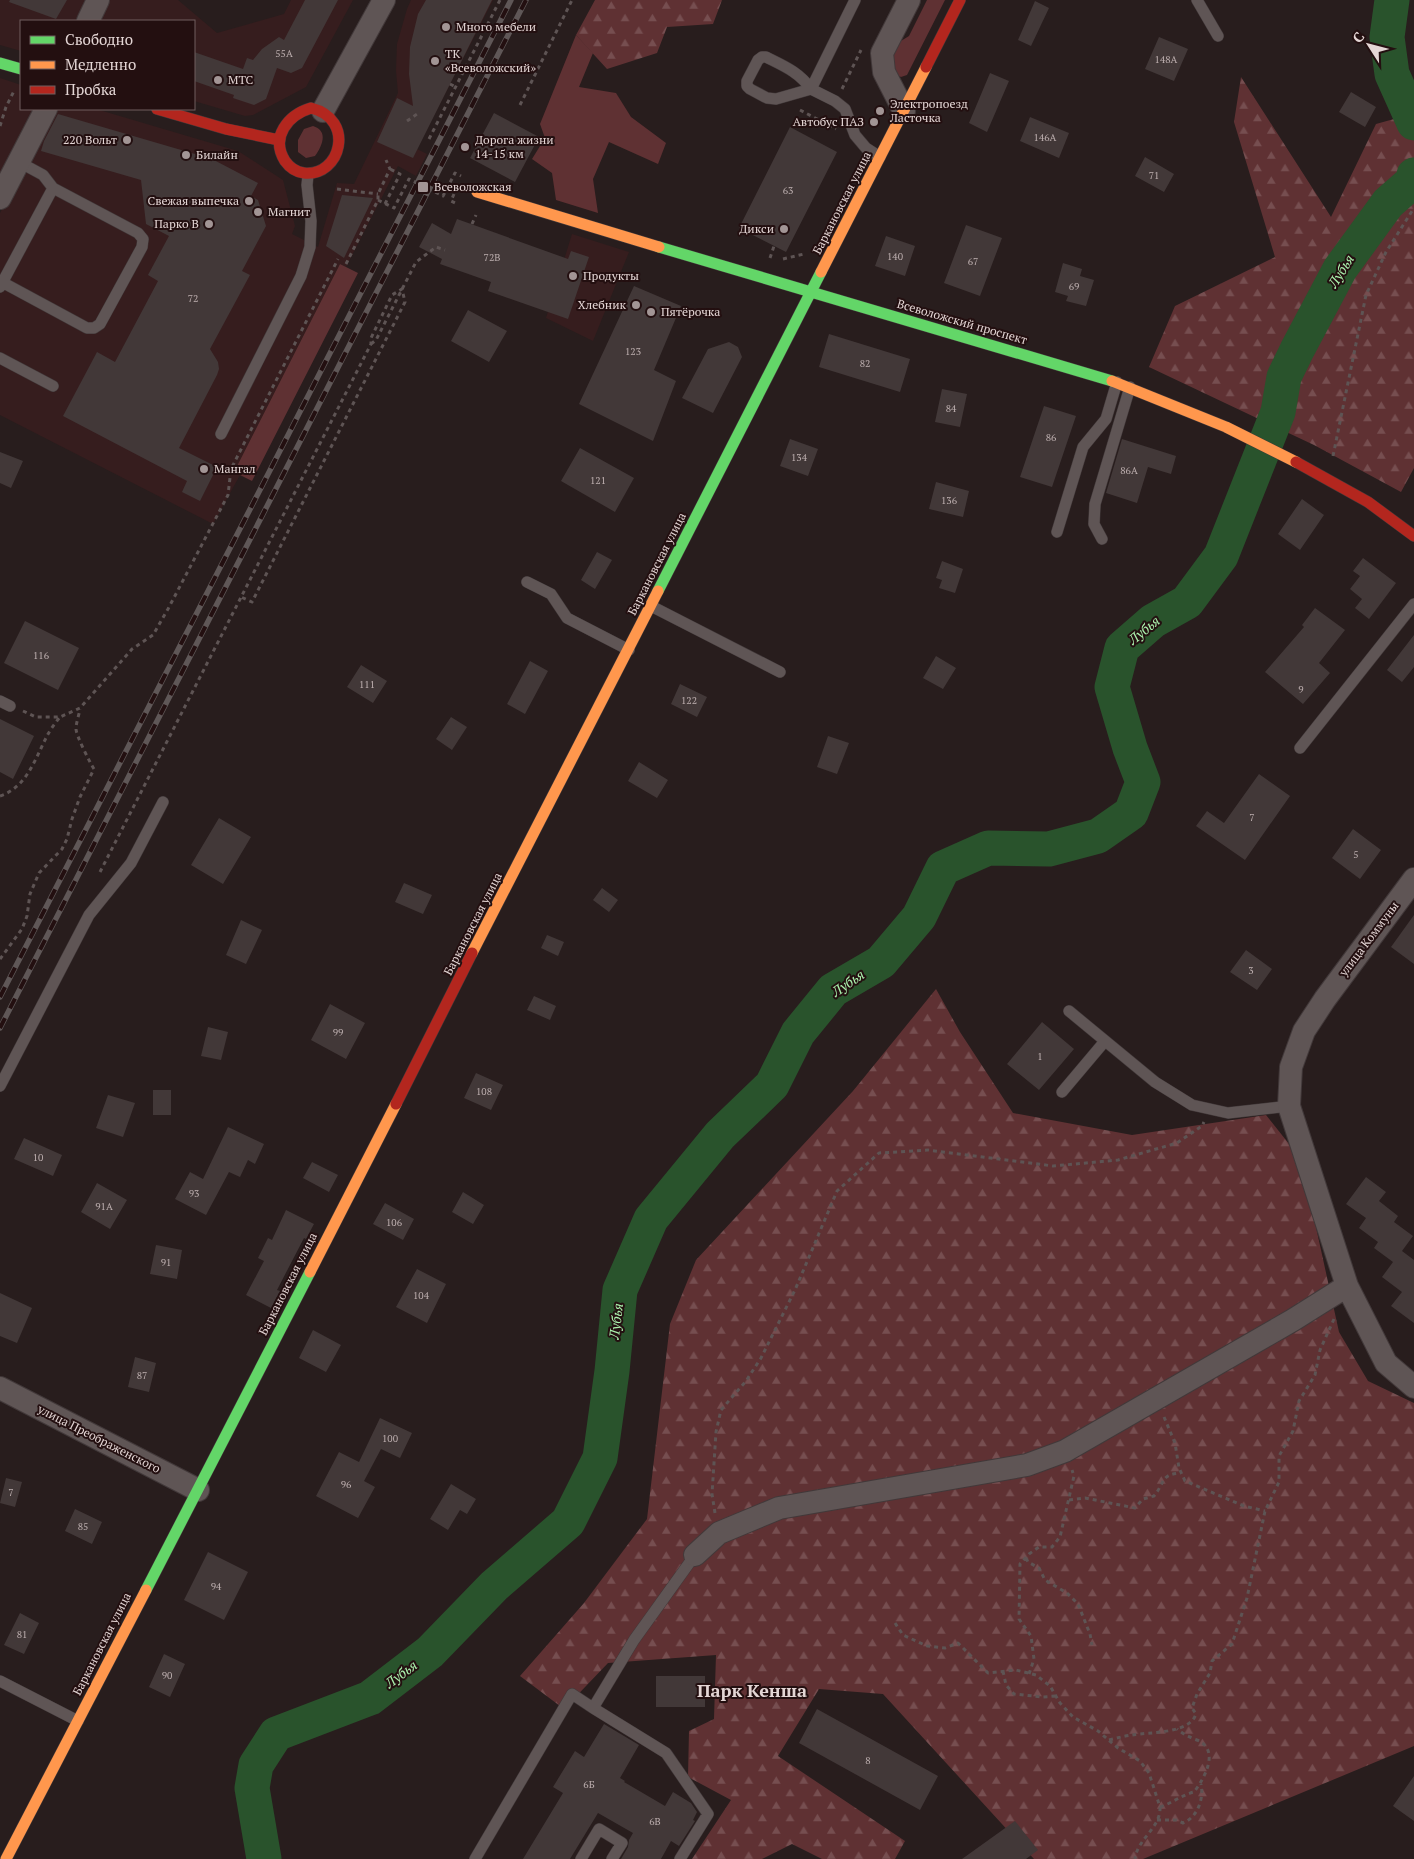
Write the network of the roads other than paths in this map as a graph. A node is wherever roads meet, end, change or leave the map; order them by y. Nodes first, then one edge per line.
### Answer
1 (98, 0) edge
2 (384, 0) edge
3 (855, 0) edge
4 (909, 0) edge
5 (960, 0) edge
6 (1197, 0) edge
7 (88, 20) edge
8 (1218, 36) dead end
9 (0, 63) edge
10 (20, 69) edge
11 (811, 89) junction
12 (45, 110) edge
13 (160, 110) edge
14 (904, 110) junction
15 (323, 111) junction
16 (279, 140) junction
17 (880, 158) junction
18 (19, 162) junction
19 (308, 175) junction
20 (53, 188) junction
21 (477, 192) dead end
22 (0, 198) edge
23 (1, 284) edge
24 (812, 293) junction
25 (0, 358) edge
26 (1117, 382) junction
27 (53, 386) dead end
28 (1130, 387) junction
29 (221, 434) dead end
30 (1057, 532) dead end
31 (1414, 536) edge
32 (1102, 539) dead end
33 (527, 582) dead end
34 (1414, 604) edge
35 (651, 606) junction
36 (628, 650) junction
37 (780, 672) dead end
38 (1300, 748) dead end
39 (163, 802) dead end
40 (1414, 879) edge
41 (1070, 1011) dead end
42 (1105, 1041) junction
43 (0, 1086) edge
44 (1062, 1092) dead end
45 (1288, 1106) junction
46 (1347, 1286) junction
47 (1414, 1387) edge
48 (0, 1388) edge
49 (198, 1490) junction
50 (695, 1555) joint
51 (0, 1680) edge
52 (593, 1708) junction
53 (78, 1721) junction
54 (6, 1859) edge
55 (475, 1859) edge
56 (581, 1859) edge
57 (612, 1859) edge
58 (680, 1859) edge

1 - 7 street
2 - 15 street
3 - 11 lane
4 - 14 street
5 - 14 street, Баркановская улица
6 - 8 lane
9 - 10 street
11 - 11 lane
11 - 17 lane
12 - 18 street
13 - 16 street
14 - 17 street, Баркановская улица
15 - 16 street
15 - 19 street
16 - 19 street
17 - 24 street, Баркановская улица
18 - 20 lane
18 - 22 street
19 - 29 lane
20 - 23 lane
20 - 23 lane
21 - 24 street, Всеволожский проспект
24 - 26 street, Всеволожский проспект
24 - 35 street, Баркановская улица
25 - 27 lane
26 - 28 street, Всеволожский проспект
26 - 30 lane
28 - 31 street, Всеволожский проспект
28 - 32 lane
33 - 36 lane
34 - 38 lane
35 - 36 street, Баркановская улица
35 - 37 lane
36 - 49 street, Баркановская улица
39 - 43 lane
40 - 45 street, улица Коммуны
41 - 42 lane
42 - 44 lane
42 - 45 lane
45 - 46 street
46 - 47 street
46 - 50 street
48 - 49 street, улица Преображенского
49 - 53 street, Баркановская улица
50 - 52 lane
51 - 53 lane
52 - 55 lane
52 - 58 lane
53 - 54 street, Баркановская улица
56 - 57 lane

